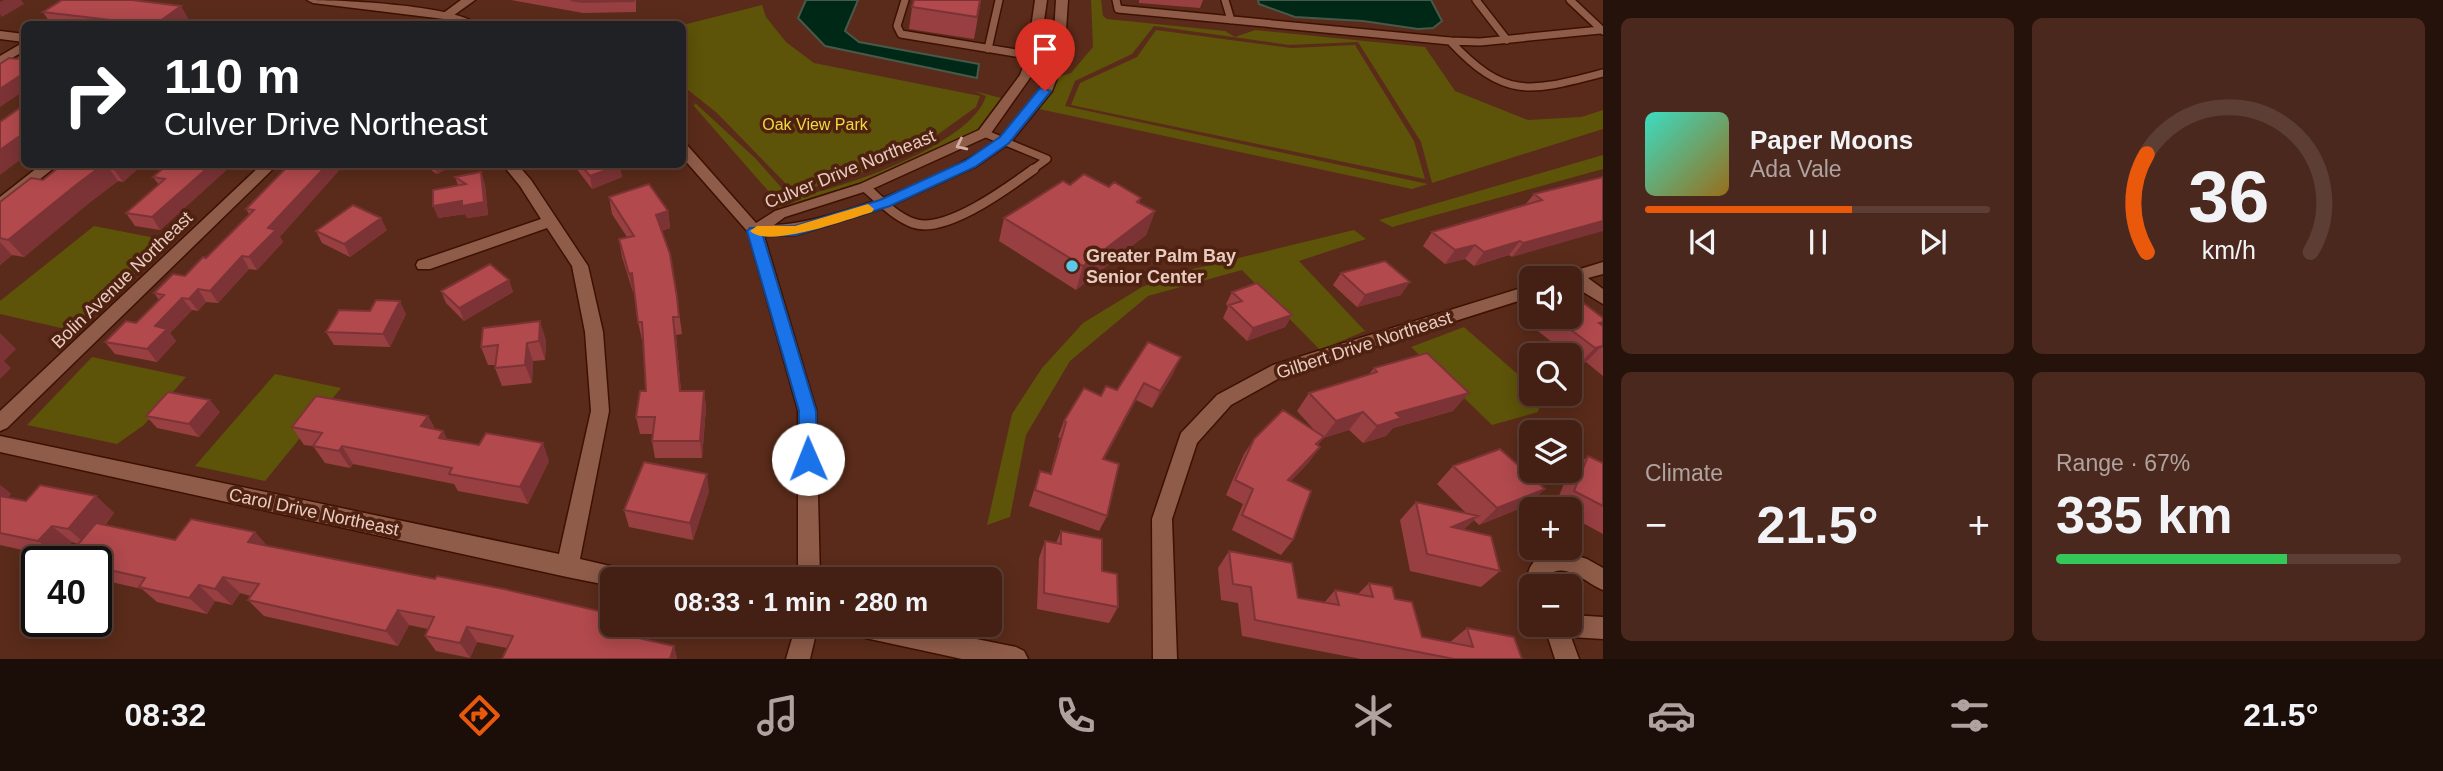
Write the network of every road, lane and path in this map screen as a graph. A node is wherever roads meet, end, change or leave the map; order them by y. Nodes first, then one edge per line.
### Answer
1 (313, 0) edge
2 (469, 0) edge
3 (905, 0) edge
4 (999, 0) edge
5 (1041, 0) edge
6 (1062, 0) edge
7 (1116, 0) edge
8 (1225, 0) edge
9 (1476, 0) edge
10 (1570, 0) edge
11 (446, 16) junction
12 (1231, 20) junction
13 (462, 21) edge
14 (1602, 30) edge
15 (0, 35) edge
16 (21, 38) edge
17 (1507, 40) junction
18 (1450, 41) junction
19 (21, 48) edge
20 (988, 49) junction
21 (1032, 56) junction
22 (1058, 60) junction
23 (0, 61) edge
24 (1603, 73) edge
25 (984, 134) junction
26 (1005, 140) junction
27 (686, 153) edge
28 (47, 168) edge
29 (267, 168) edge
30 (513, 168) edge
31 (865, 187) junction
32 (885, 203) junction
33 (0, 204) edge
34 (550, 221) junction
35 (755, 231) junction
36 (424, 265) dead end
37 (1603, 268) edge
38 (1582, 275) edge
39 (1582, 284) edge
40 (1519, 295) edge
41 (1603, 298) edge
42 (0, 423) edge
43 (0, 444) edge
44 (568, 567) junction
45 (809, 567) edge
46 (600, 573) edge
47 (1538, 574) edge
48 (1603, 580) edge
49 (1582, 627) edge
50 (1603, 628) edge
51 (804, 637) edge
52 (912, 637) edge
53 (1559, 637) edge
54 (798, 659) edge
55 (1016, 659) edge
56 (1165, 659) edge
57 (1567, 659) edge

1 - 11 street
2 - 11 street
3 - 20 lane
4 - 20 lane
5 - 21 street
6 - 22 street, Culver Drive Northeast
7 - 12 lane
8 - 12 lane
9 - 17 lane
10 - 14 lane
11 - 13 street
12 - 18 lane
14 - 17 lane
15 - 16 street
17 - 18 lane
18 - 24 lane
19 - 23 street
20 - 21 lane
21 - 22 lane
21 - 25 street
22 - 26 street, Culver Drive Northeast
25 - 26 lane
25 -> 31 street, Culver Drive Northeast
26 - 32 street, Culver Drive Northeast
26 - 32 lane
27 - 35 street
28 - 33 street
29 - 42 street, Bolin Avenue Northeast
30 - 34 street
31 - 32 lane
31 - 35 street, Culver Drive Northeast
32 - 35 street, Culver Drive Northeast
34 - 36 street
34 - 44 street
35 - 45 street
37 - 38 street
39 - 41 street
40 - 56 street, Gilbert Drive Northeast
43 - 44 street, Carol Drive Northeast
44 - 46 street, Carol Drive Northeast
47 - 48 street
49 - 50 street
51 - 54 street
52 - 55 street
53 - 57 street

